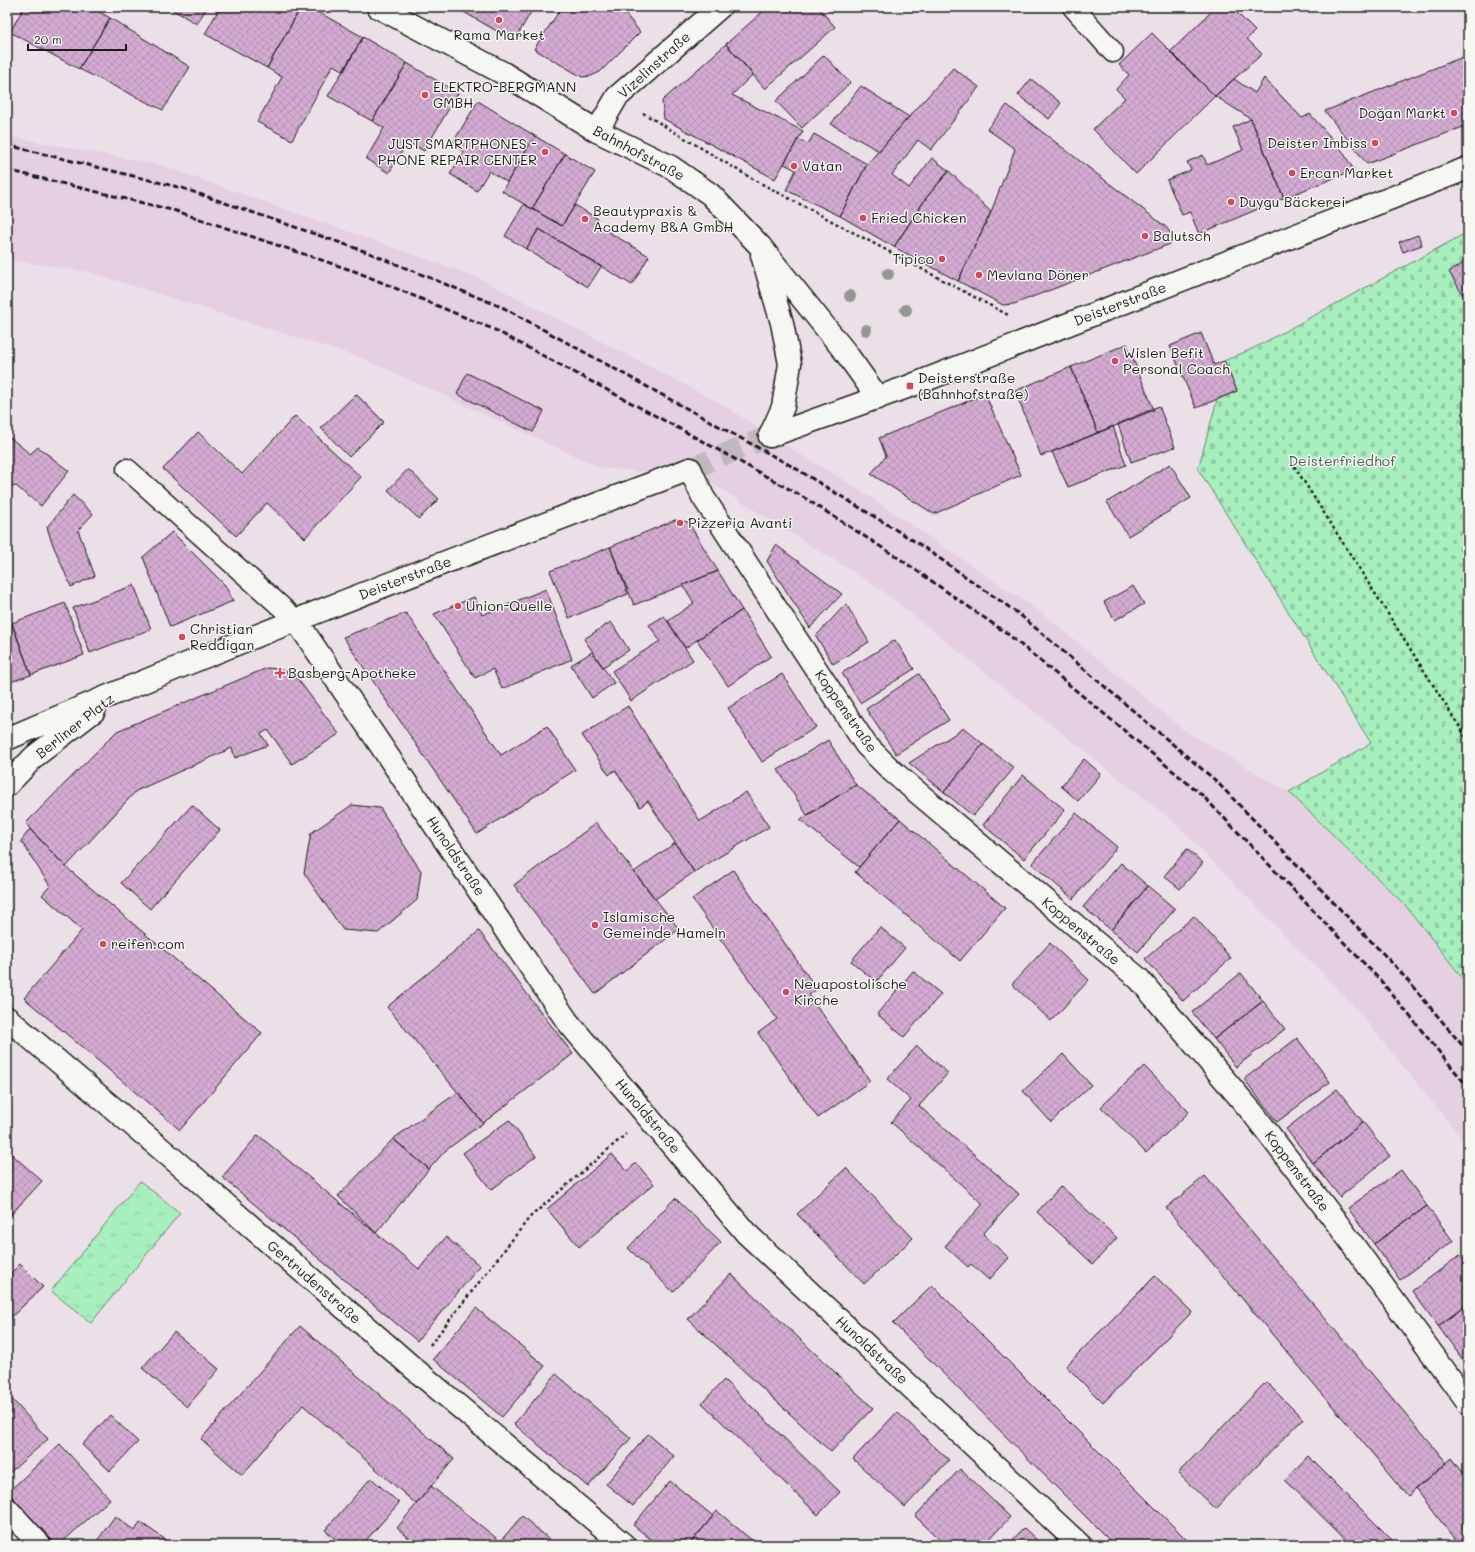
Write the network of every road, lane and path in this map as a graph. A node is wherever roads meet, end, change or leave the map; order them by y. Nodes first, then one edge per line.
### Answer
1 (378, 7) edge
2 (720, 7) edge
3 (1073, 7) edge
4 (1113, 52) dead end
5 (617, 97) junction
6 (597, 131) junction
7 (1468, 168) edge
8 (760, 246) junction
9 (1010, 316) dead end
10 (878, 398) junction
11 (1291, 461) dead end
12 (127, 469) dead end
13 (690, 469) joint
14 (296, 620) junction
15 (122, 689) junction
16 (7, 739) edge
17 (1468, 740) edge
18 (7, 784) edge
19 (7, 1018) edge
20 (648, 1116) junction
21 (412, 1368) junction
22 (1468, 1403) edge
23 (7, 1509) edge
24 (40, 1545) edge
25 (624, 1545) edge
26 (1080, 1545) edge

1 - 6 street, Bahnhofstraße
2 - 5 street, Vizelinstraße
3 - 4 lane
5 - 6 street, Vizelinstraße
5 - 9 path
6 - 8 street, Bahnhofstraße
7 - 10 street, Deisterstraße
8 - 10 street, Bahnhofstraße
8 - 10 street, Deisterstraße
11 - 17 path
12 - 14 lane
13 - 14 street, Deisterstraße
13 - 22 street, Koppenstraße
14 - 15 street, Deisterstraße
14 - 20 street, Hunoldstraße
15 - 16 street, Berliner Platz
15 - 18 street, Berliner Platz
19 - 21 street, Gertrudenstraße
20 - 21 path
20 - 26 street, Hunoldstraße
21 - 25 street, Gertrudenstraße
23 - 24 street

